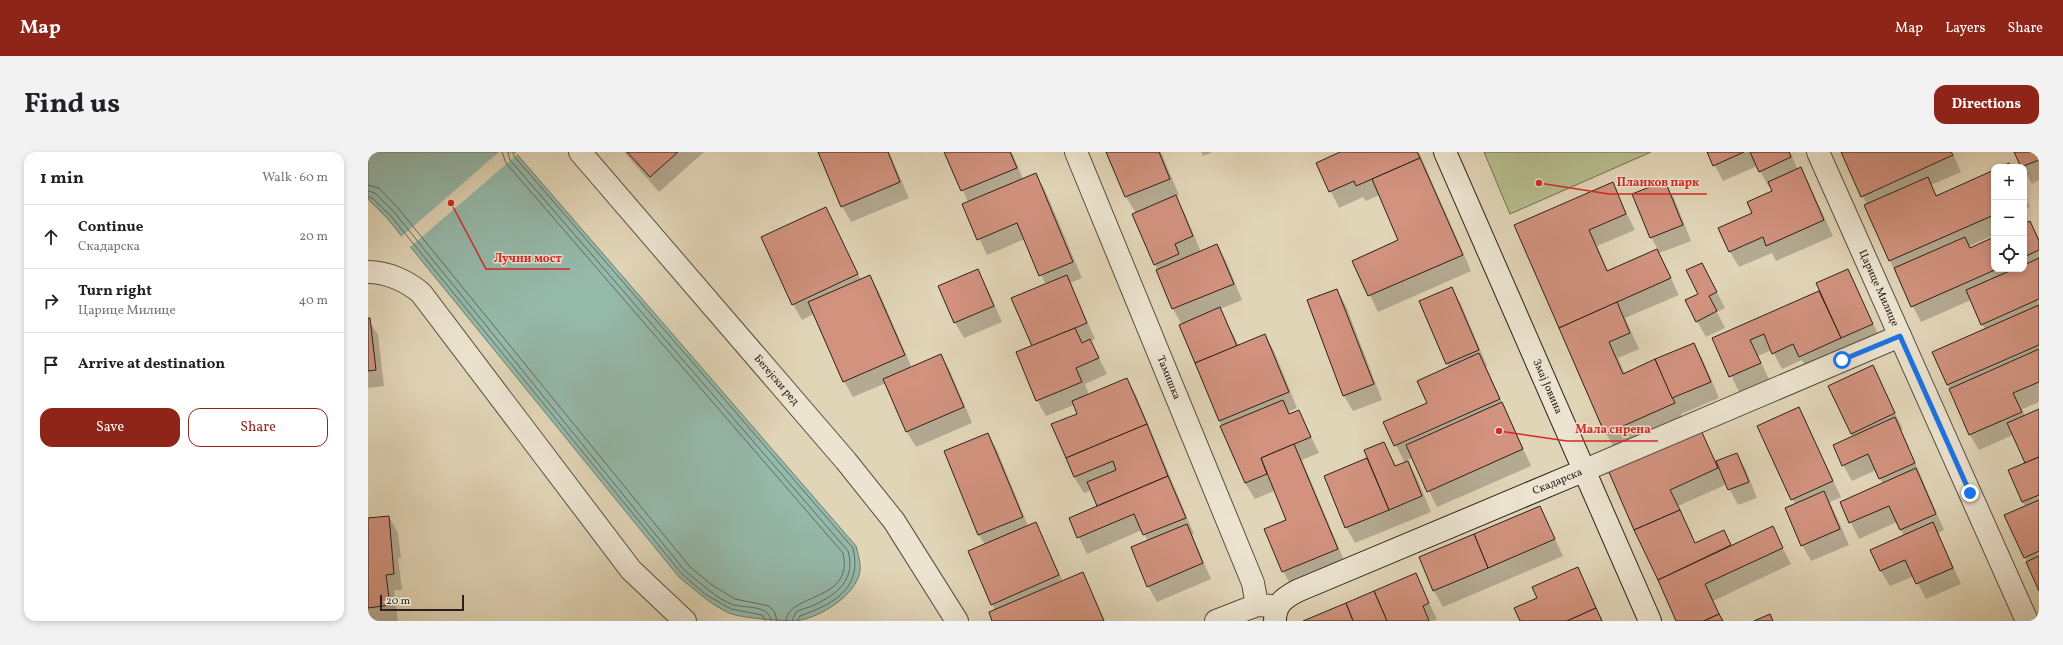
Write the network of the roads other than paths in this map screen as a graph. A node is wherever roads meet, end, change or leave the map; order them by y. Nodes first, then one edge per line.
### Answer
1 (580, 152) edge
2 (1076, 152) edge
3 (1445, 152) edge
4 (1818, 152) edge
5 (370, 272) edge
6 (1900, 336) junction
7 (1585, 470) junction
8 (944, 597) junction
9 (1269, 611) edge
10 (685, 621) edge
11 (936, 621) edge
12 (957, 621) edge
13 (1216, 621) edge
14 (1650, 621) edge
15 (2027, 621) edge

1 - 8 street, Бегејски ред
2 - 9 street, Тамишка
3 - 7 street, Змај Јовина
4 - 6 street, Царице Милице
5 - 10 street
6 - 7 street, Скадарска
6 - 15 street, Царице Милице
7 - 9 street, Скадарска
7 - 14 street, Змај Јовина
8 - 11 street
8 - 12 street, Бегејски ред
9 - 13 street, Скадарска

